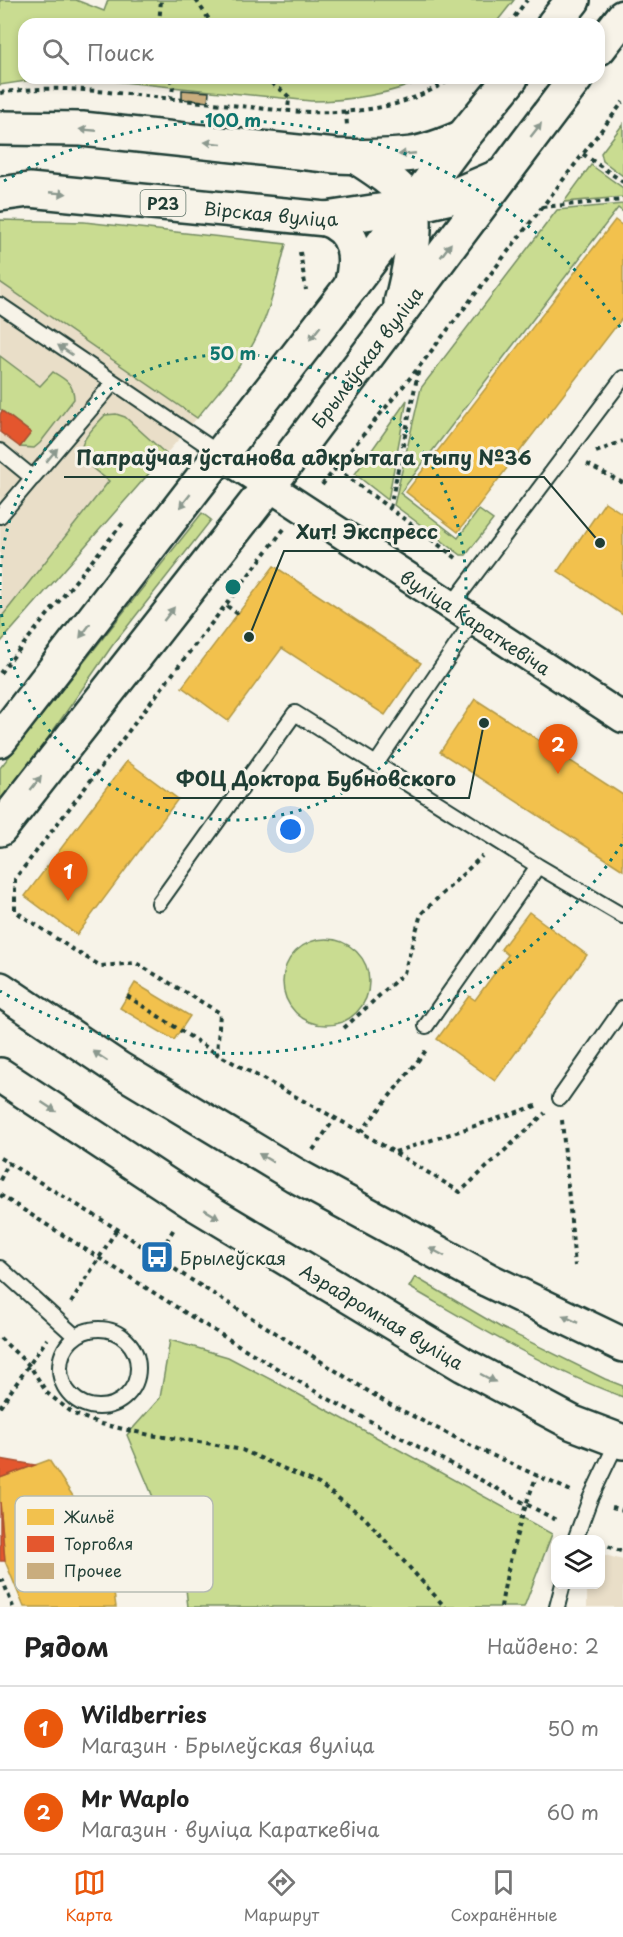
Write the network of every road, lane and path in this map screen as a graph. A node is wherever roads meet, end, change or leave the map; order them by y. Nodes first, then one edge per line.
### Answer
1 (161, 0) edge
2 (196, 0) edge
3 (528, 0) edge
4 (573, 0) edge
5 (623, 17) edge
6 (160, 18) edge
7 (208, 18) edge
8 (514, 18) edge
9 (559, 18) edge
10 (605, 40) edge
11 (172, 84) edge
12 (273, 84) edge
13 (442, 84) edge
14 (506, 84) edge
15 (571, 84) edge
16 (0, 93) edge
17 (171, 99) junction
18 (623, 102) edge
19 (288, 111) junction
20 (346, 111) junction
21 (0, 128) edge
22 (463, 137) junction
23 (352, 142) junction
24 (583, 154) junction
25 (501, 176) junction
26 (623, 182) edge
27 (0, 194) edge
28 (623, 200) edge
29 (412, 206) junction
30 (542, 208) junction
31 (326, 219) junction
32 (351, 286) junction
33 (0, 305) edge
34 (398, 314) junction
35 (419, 368) junction
36 (623, 378) edge
37 (113, 382) junction
38 (0, 451) edge
39 (220, 454) junction
40 (579, 459) dead end
41 (337, 469) junction
42 (33, 477) junction
43 (623, 483) edge
44 (269, 486) junction
45 (301, 508) junction
46 (390, 508) junction
47 (0, 516) edge
48 (126, 520) dead end
49 (466, 558) dead end
50 (227, 606) junction
51 (462, 613) junction
52 (238, 614) dead end
53 (0, 673) edge
54 (623, 718) edge
55 (0, 740) edge
56 (376, 764) junction
57 (0, 829) edge
58 (498, 841) junction
59 (538, 866) junction
60 (159, 903) dead end
61 (623, 916) edge
62 (6, 990) edge
63 (127, 996) dead end
64 (623, 1008) edge
65 (426, 1026) joint
66 (344, 1028) dead end
67 (217, 1054) junction
68 (0, 1075) edge
69 (560, 1098) junction
70 (361, 1132) junction
71 (394, 1152) junction
72 (0, 1158) edge
73 (9, 1162) junction
74 (0, 1180) edge
75 (0, 1195) edge
76 (575, 1266) dead end
77 (0, 1268) edge
78 (75, 1336) junction
79 (0, 1338) edge
80 (623, 1345) edge
81 (621, 1441) edge
82 (537, 1475) junction
83 (590, 1499) junction
84 (525, 1504) junction
85 (623, 1510) edge
86 (576, 1535) edge
87 (605, 1545) edge
88 (623, 1552) edge
89 (0, 1581) edge
90 (562, 1589) edge
91 (13, 1607) edge
92 (445, 1607) edge
93 (501, 1607) edge
94 (557, 1607) edge

1 - 6 path
2 - 7 path
3 - 8 path
4 - 9 main road
5 - 10 main road
11 - 17 path
12 - 19 path
13 - 20 path
14 - 22 main road
25 -> 15 main road, Брылеўская вуліца / Р23
16 - 17 path
17 - 19 path
18 - 24 path
19 - 20 path
20 - 23 path
23 -> 21 main road
22 -> 23 main road
22 - 29 main road
23 - 29 main road
24 - 26 path
24 - 30 path
25 - 29 main road, Вірская вуліца / Р23
34 -> 25 main road, Брылеўская вуліца
27 -> 31 main road, Вірская вуліца / Р23
28 - 30 path
29 - 31 main road, Вірская вуліца / Р23
29 - 32 main road
29 - 34 main road
30 - 35 path
31 - 32 main road
32 -> 39 main road
37 -> 33 lane
34 - 44 main road, Брылеўская вуліца
35 - 41 path
35 - 46 path
36 - 51 lane
37 - 39 lane
42 -> 37 lane
38 - 42 lane
39 - 44 street, вуліца Караткевіча
39 -> 55 main road
40 - 43 path
41 - 45 path
41 - 46 path
42 - 47 lane
44 - 45 street, вуліца Караткевіча
57 -> 44 main road, Брылеўская вуліца
45 - 50 path
45 - 51 street, вуліца Караткевіча
46 - 49 path
48 - 53 path
50 - 52 path
50 - 67 path
51 - 54 street, вуліца Караткевіча
51 - 56 lane
56 - 58 lane
56 - 60 lane
58 - 59 lane
58 - 66 path
59 - 61 lane
59 - 65 lane
80 -> 62 main road
63 - 67 path
64 - 69 lane
65 - 70 path
67 - 70 path
68 -> 81 main road, Аэрадромная вуліца
69 - 71 path
69 - 71 path
69 - 76 path
70 - 71 path
72 - 73 path
73 - 74 path
73 - 82 path
75 - 84 path
77 - 78 lane
78 - 78 lane
79 - 92 path
81 - 83 lane
82 - 83 path
82 - 84 path
83 - 85 path
83 - 86 lane
84 - 86 path
84 - 93 path
87 - 88 path
89 - 91 path
90 - 94 lane

